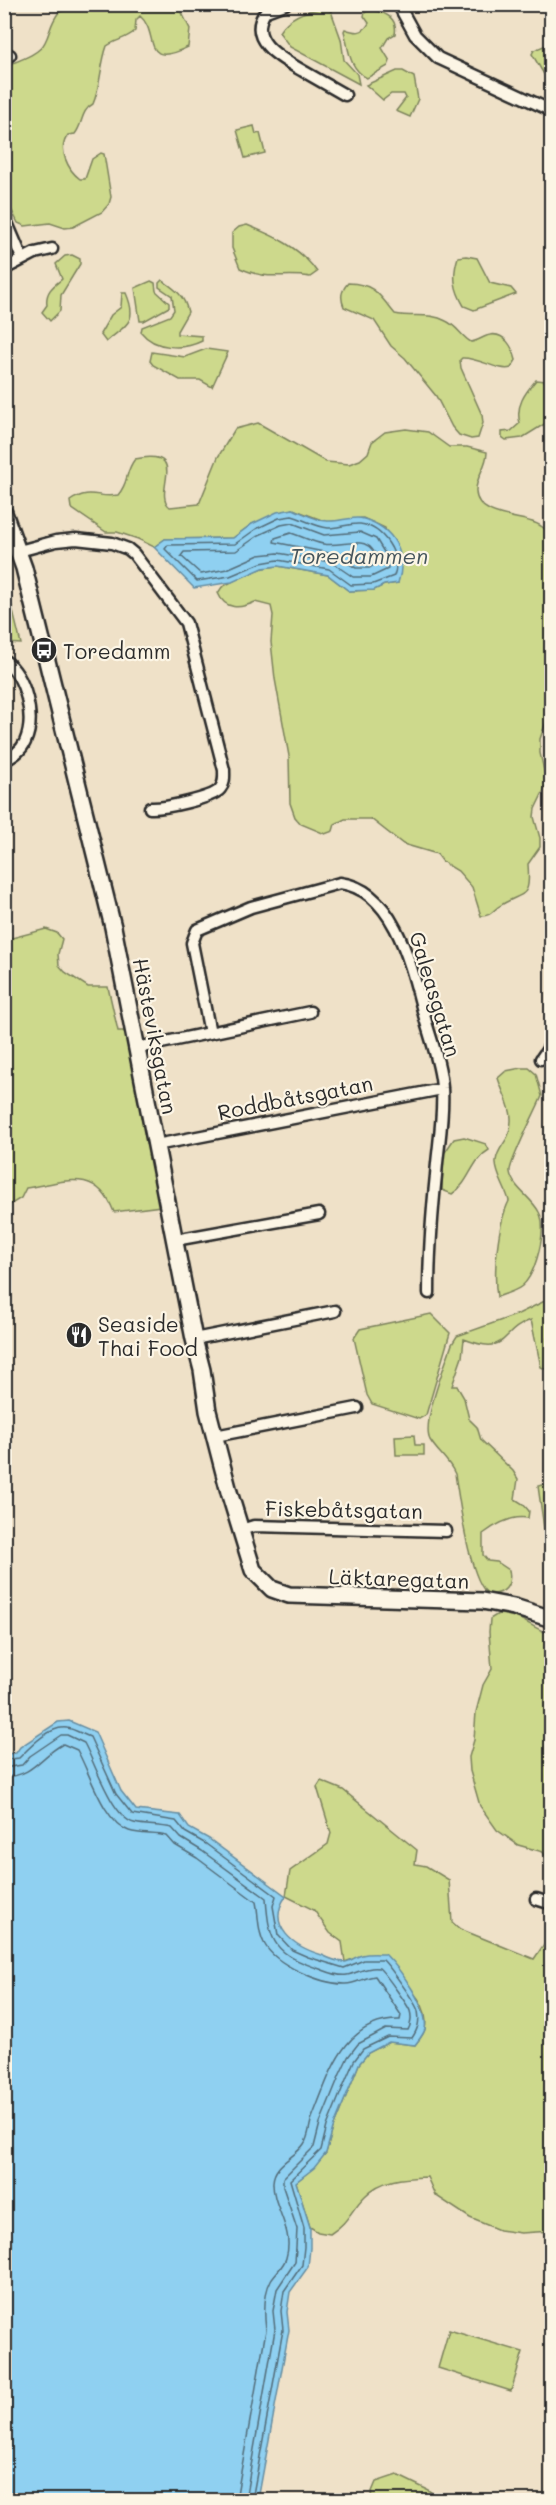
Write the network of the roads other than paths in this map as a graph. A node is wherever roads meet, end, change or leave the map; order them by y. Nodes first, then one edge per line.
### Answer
1 (285, 4) edge
2 (398, 4) edge
3 (345, 95) dead end
4 (552, 111) edge
5 (4, 216) edge
6 (52, 249) dead end
7 (22, 258) junction
8 (4, 269) edge
9 (4, 513) edge
10 (19, 551) junction
11 (4, 660) edge
12 (4, 761) edge
13 (150, 808) dead end
14 (310, 1012) dead end
15 (210, 1033) junction
16 (552, 1043) edge
17 (136, 1048) junction
18 (541, 1059) dead end
19 (442, 1089) junction
20 (156, 1145) junction
21 (319, 1214) dead end
22 (175, 1240) junction
23 (429, 1293) dead end
24 (335, 1311) dead end
25 (194, 1339) junction
26 (357, 1408) dead end
27 (214, 1436) junction
28 (241, 1530) junction
29 (446, 1531) dead end
30 (253, 1570) joint
31 (552, 1619) edge
32 (537, 1899) dead end
33 (552, 1904) edge

1 - 3 street
2 - 4 street
5 - 7 street
6 - 7 street
7 - 8 street
9 - 10 street, Hästeviksgatan
10 - 13 street
10 - 17 street, Hästeviksgatan
11 - 12 street
14 - 15 street
15 - 17 street
15 - 19 street, Galeasgatan
16 - 18 street
17 - 20 street, Hästeviksgatan
19 - 20 street, Roddbåtsgatan
19 - 23 street, Galeasgatan
20 - 22 street, Hästeviksgatan
21 - 22 street
22 - 25 street, Hästeviksgatan
24 - 25 street
25 - 27 street, Hästeviksgatan
26 - 27 street
27 - 28 street, Hästeviksgatan
28 - 29 street, Fiskebåtsgatan
28 - 30 street, Hästeviksgatan
30 - 31 street, Läktaregatan
32 - 33 street

